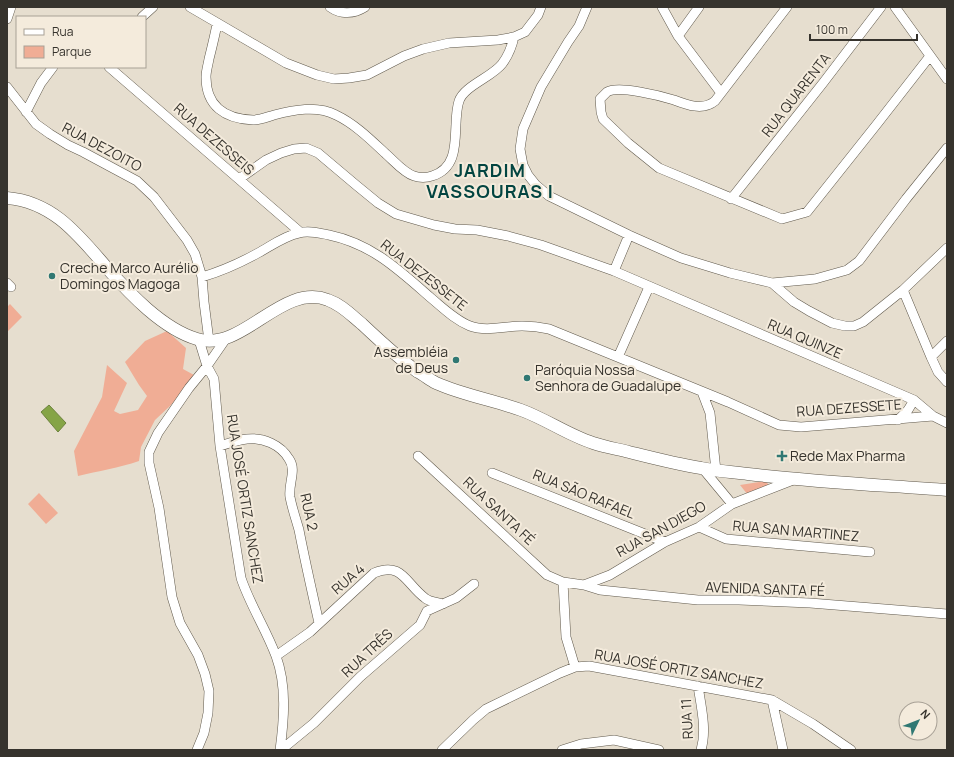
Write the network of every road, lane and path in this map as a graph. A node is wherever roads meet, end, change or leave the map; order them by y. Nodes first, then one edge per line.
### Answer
1 (11, 7) edge
2 (153, 7) edge
3 (190, 7) edge
4 (330, 7) edge
5 (365, 7) edge
6 (542, 7) edge
7 (587, 7) edge
8 (662, 7) edge
9 (699, 7) edge
10 (787, 7) edge
11 (880, 7) edge
12 (895, 7) edge
13 (143, 16) edge
14 (7, 19) edge
15 (217, 24) junction
16 (678, 36) junction
17 (514, 37) junction
18 (930, 56) junction
19 (52, 68) edge
20 (110, 68) edge
21 (947, 79) edge
22 (7, 87) edge
23 (721, 93) junction
24 (26, 112) junction
25 (947, 148) edge
26 (239, 179) junction
27 (7, 198) edge
28 (731, 199) junction
29 (300, 232) junction
30 (629, 235) junction
31 (947, 248) edge
32 (614, 271) junction
33 (202, 277) junction
34 (772, 283) junction
35 (649, 287) junction
36 (903, 290) junction
37 (204, 340) junction
38 (225, 340) junction
39 (947, 341) edge
40 (618, 356) junction
41 (931, 357) junction
42 (208, 366) junction
43 (947, 382) edge
44 (702, 392) junction
45 (722, 400) junction
46 (914, 400) junction
47 (710, 413) junction
48 (933, 416) junction
49 (898, 420) junction
50 (947, 423) edge
51 (220, 446) junction
52 (418, 456) dead end
53 (703, 469) junction
54 (716, 471) junction
55 (492, 473) dead end
56 (793, 480) junction
57 (947, 490) edge
58 (732, 504) junction
59 (699, 527) junction
60 (665, 542) junction
61 (870, 552) dead end
62 (563, 582) junction
63 (474, 584) dead end
64 (584, 585) junction
65 (443, 604) junction
66 (947, 614) edge
67 (319, 623) junction
68 (276, 656) junction
69 (575, 667) junction
70 (698, 686) junction
71 (772, 700) junction
72 (197, 750) edge
73 (280, 750) edge
74 (442, 750) edge
75 (562, 750) edge
76 (659, 750) edge
77 (700, 750) edge
78 (783, 750) edge
79 (851, 750) edge

1 - 14 street
2 - 13 street
3 - 15 street
4 - 5 street
6 - 17 street
7 - 30 street
8 - 16 street
9 - 16 street
10 - 23 street
11 - 28 street, RUA QUARENTA
12 - 18 street
15 - 17 street
15 - 17 street
16 - 23 street
18 - 21 street
18 - 28 street
19 - 24 street
20 - 26 street, RUA DEZESSEIS
22 - 24 street, RUA DEZOITO
23 - 28 street
24 - 33 street, RUA DEZOITO
25 - 34 street
26 - 29 street, RUA DEZESSEIS
26 - 32 street, RUA QUINZE
27 - 37 main road
29 - 33 street, RUA DEZESSETE
29 - 40 street, RUA DEZESSETE
30 - 32 street
30 - 34 street
31 - 36 street
32 - 35 street, RUA QUINZE
33 - 37 street, RUA DEZOITO
34 - 36 street
35 - 40 street
35 - 46 street, RUA QUINZE
36 - 41 street
37 - 38 main road
37 - 42 street, RUA JOSÉ ORTIZ SANCHEZ
38 - 42 street
38 - 53 main road
39 - 41 street
40 - 44 street, RUA DEZESSETE
41 - 43 street
42 - 51 street, RUA JOSÉ ORTIZ SANCHEZ
42 - 72 street
44 - 45 street, RUA DEZESSETE
44 - 47 street
45 - 47 street
45 - 49 street, RUA DEZESSETE
46 - 48 street, RUA QUINZE
46 - 49 street
47 - 54 street
48 - 49 street, RUA DEZESSETE
48 - 50 street, RUA QUINZE
51 - 67 street, RUA 2
51 - 68 street, RUA JOSÉ ORTIZ SANCHEZ
52 - 62 street, RUA SANTA FÉ
53 - 54 main road
53 - 58 street
54 - 56 main road
55 - 60 street, RUA SÃO RAFAEL
56 - 57 main road
56 - 58 street, RUA SAN DIEGO
58 - 59 street, RUA SAN DIEGO
59 - 60 street, RUA SAN DIEGO
59 - 61 street, RUA SAN MARTINEZ
60 - 64 street, RUA SAN DIEGO
62 - 64 street, RUA SAN DIEGO
62 - 69 street
63 - 65 street, RUA TRÊS
64 - 66 street, AVENIDA SANTA FÉ
65 - 67 street, RUA 4
65 - 73 street, RUA TRÊS
67 - 68 street, RUA 4
68 - 73 street, RUA JOSÉ ORTIZ SANCHEZ
69 - 70 street, RUA JOSÉ ORTIZ SANCHEZ
69 - 74 street, RUA JOSÉ ORTIZ SANCHEZ
70 - 71 street, RUA JOSÉ ORTIZ SANCHEZ
70 - 77 street, RUA 11
71 - 78 street
71 - 79 street, RUA JOSÉ ORTIZ SANCHEZ
75 - 76 street

